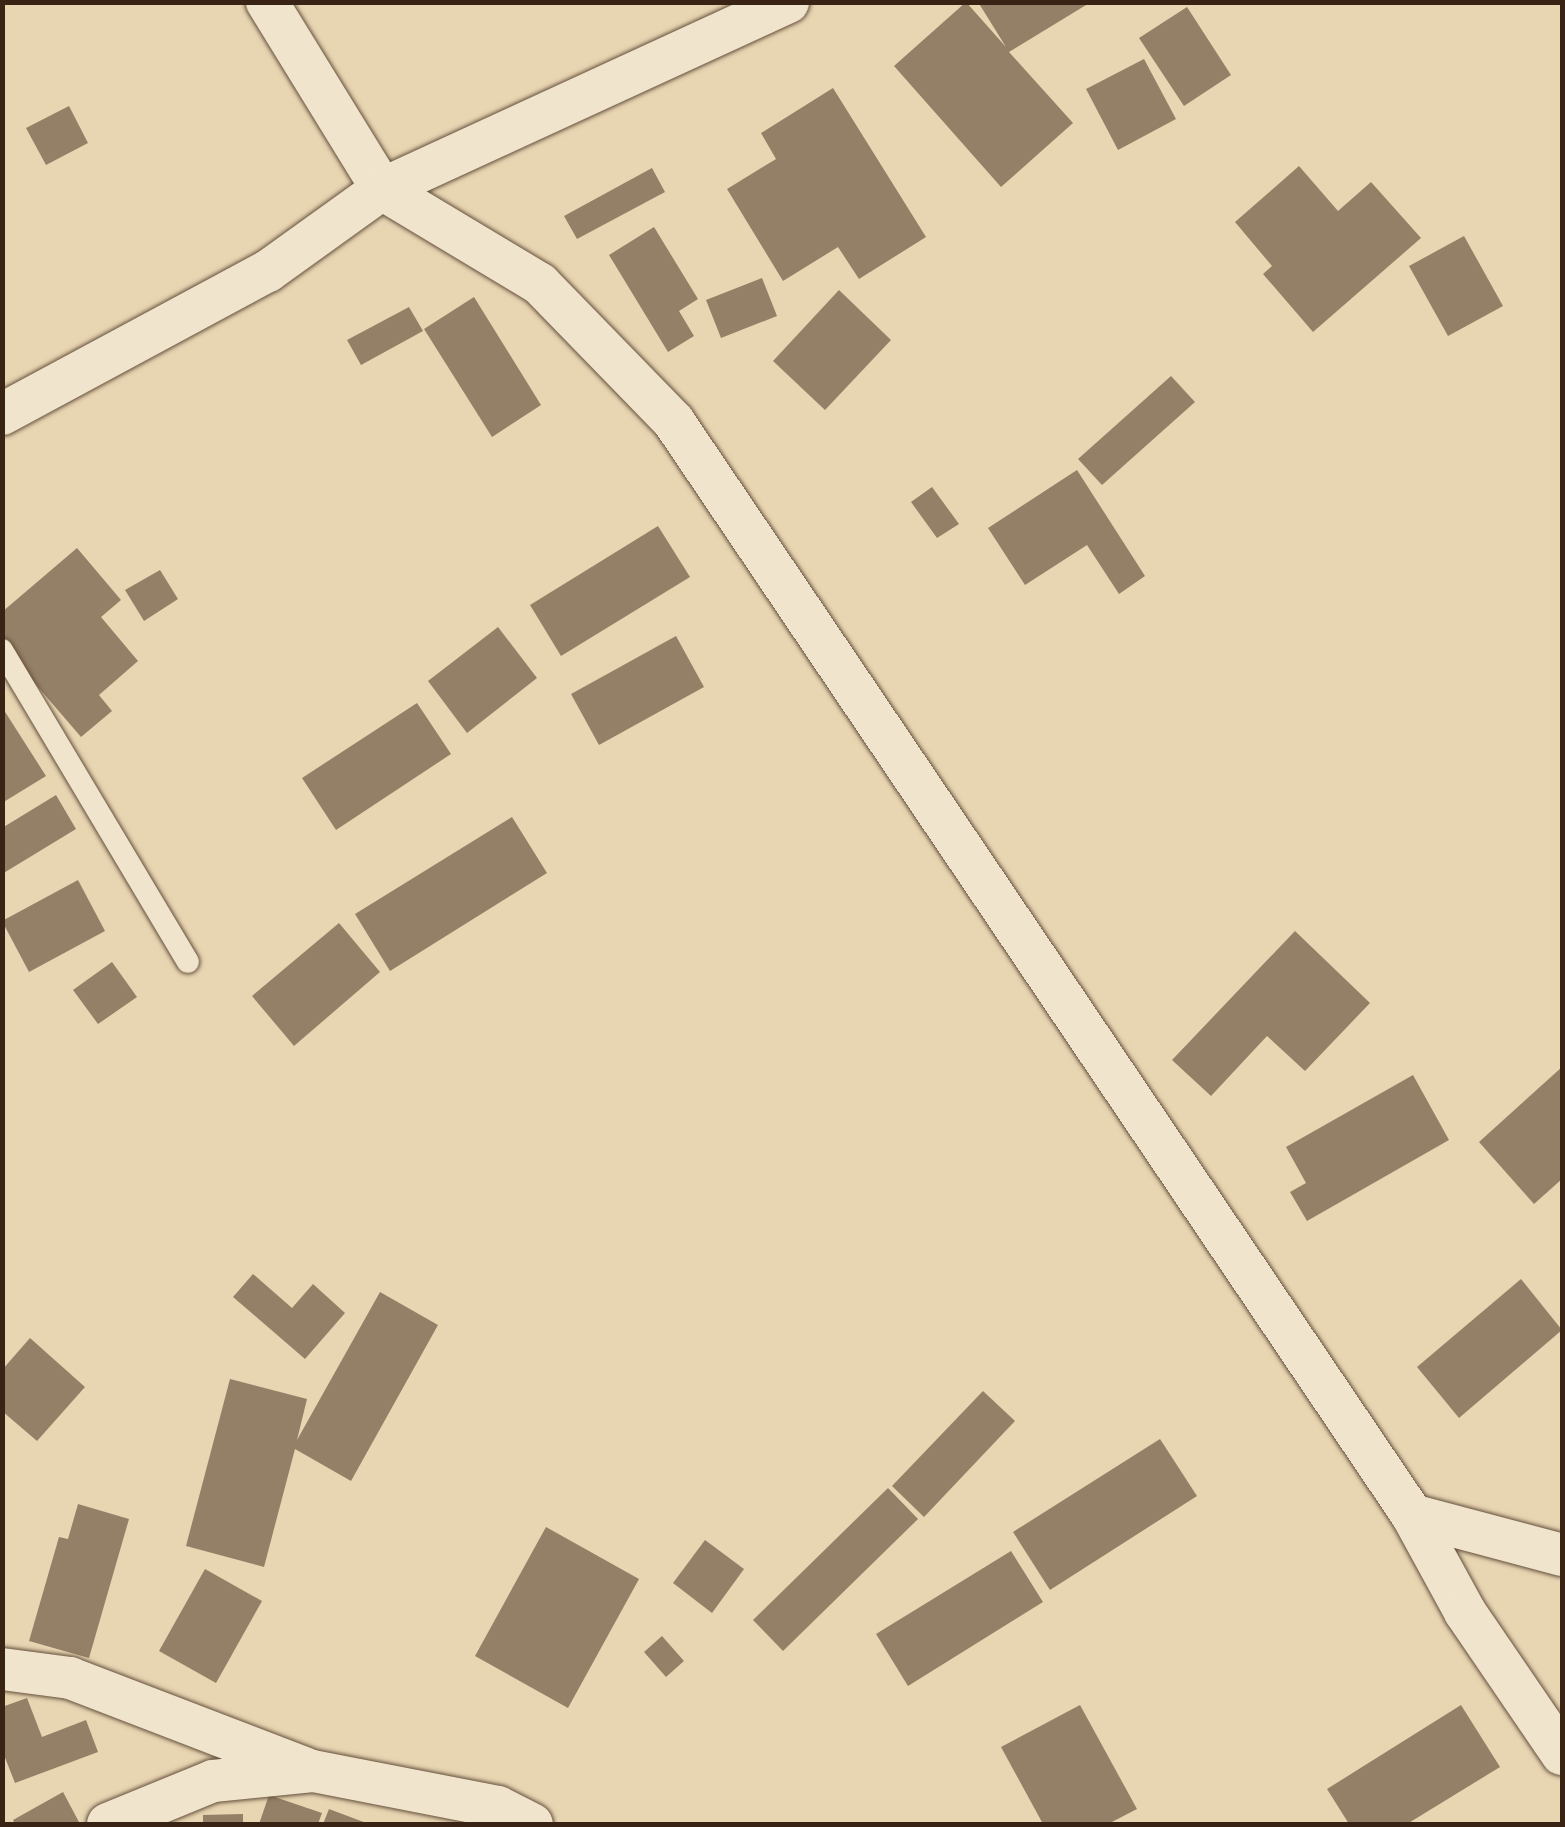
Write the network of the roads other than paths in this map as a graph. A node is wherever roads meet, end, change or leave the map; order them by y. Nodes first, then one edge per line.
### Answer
1 (268, 2) edge
2 (788, 2) edge
3 (382, 190) junction
4 (2, 414) edge
5 (2, 650) edge
6 (188, 962) dead end
7 (1412, 1515) junction
8 (1562, 1554) edge
9 (2, 1669) edge
10 (1562, 1754) edge
11 (313, 1771) junction
12 (108, 1824) edge
13 (532, 1824) edge

1 - 3 street
2 - 3 street
3 - 4 street
3 - 7 street
5 - 6 lane
7 - 8 street
7 - 10 street
9 - 11 street
11 - 12 street
11 - 13 street

